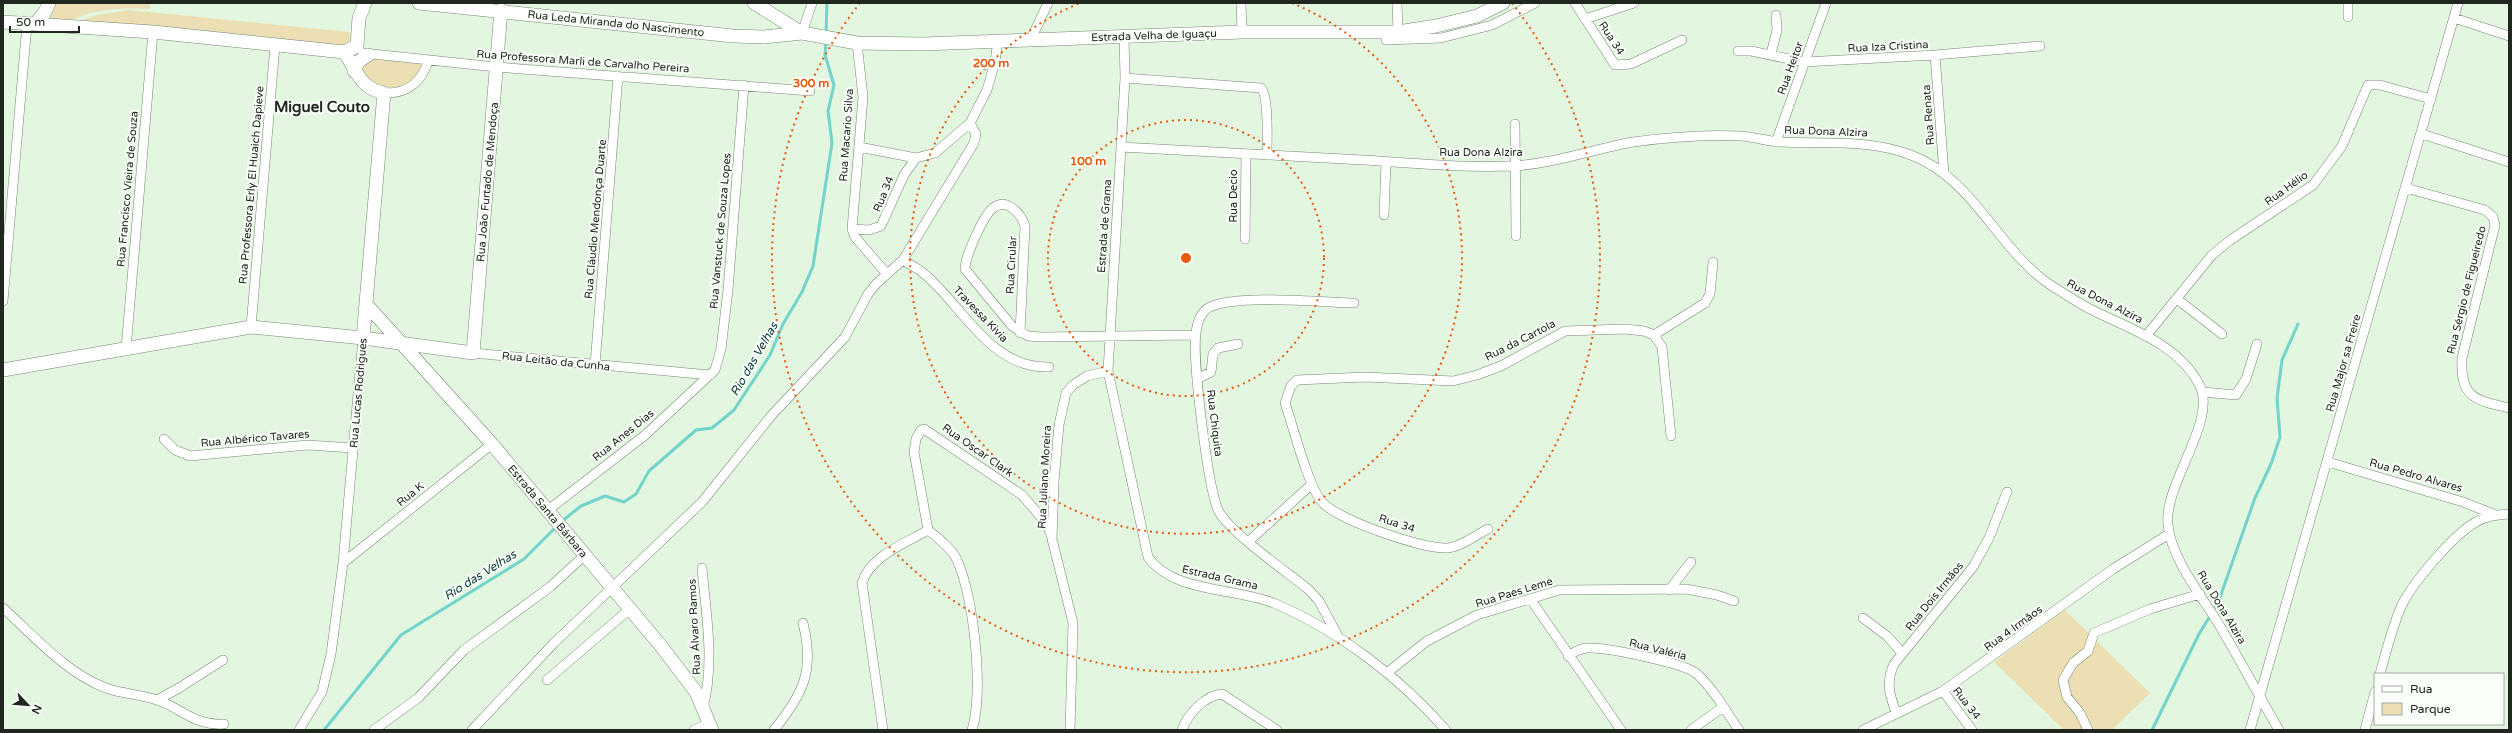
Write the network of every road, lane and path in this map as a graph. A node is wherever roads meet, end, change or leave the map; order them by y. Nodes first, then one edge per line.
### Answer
1 (49, 3) edge
2 (365, 3) edge
3 (419, 3) edge
4 (754, 3) edge
5 (812, 3) edge
6 (1048, 3) edge
7 (1241, 3) edge
8 (1397, 3) edge
9 (1503, 3) edge
10 (1535, 3) edge
11 (1575, 3) edge
12 (1634, 3) edge
13 (1826, 3) edge
14 (2348, 3) edge
15 (2458, 3) edge
16 (501, 10) junction
17 (768, 11) junction
18 (1776, 15) dead end
19 (2348, 17) dead end
20 (2454, 18) junction
21 (1585, 19) junction
22 (3, 22) edge
23 (31, 24) junction
24 (153, 32) junction
25 (1242, 32) junction
26 (1398, 32) junction
27 (808, 34) junction
28 (1124, 35) junction
29 (2509, 36) edge
30 (764, 37) junction
31 (1031, 39) junction
32 (998, 40) junction
33 (1386, 40) dead end
34 (1682, 40) dead end
35 (857, 43) junction
36 (275, 45) junction
37 (356, 46) junction
38 (2040, 46) dead end
39 (1738, 51) dead end
40 (344, 52) junction
41 (1771, 54) junction
42 (368, 55) junction
43 (1935, 55) junction
44 (428, 60) junction
45 (1804, 62) junction
46 (496, 67) junction
47 (354, 70) junction
48 (618, 76) junction
49 (1125, 78) junction
50 (744, 85) junction
51 (810, 91) dead end
52 (384, 93) junction
53 (2431, 99) junction
54 (970, 123) junction
55 (1515, 124) dead end
56 (2422, 134) junction
57 (1776, 142) junction
58 (859, 147) junction
59 (1121, 147) junction
60 (1246, 154) junction
61 (1267, 155) junction
62 (916, 158) junction
63 (1386, 162) junction
64 (2509, 162) edge
65 (1514, 166) junction
66 (1944, 174) junction
67 (2406, 188) junction
68 (1384, 215) dead end
69 (852, 229) junction
70 (1516, 236) dead end
71 (1245, 239) dead end
72 (903, 260) junction
73 (1713, 262) dead end
74 (888, 274) junction
75 (2177, 299) junction
76 (3, 301) edge
77 (1354, 302) dead end
78 (366, 304) junction
79 (251, 327) junction
80 (1020, 333) junction
81 (2222, 334) dead end
82 (1195, 335) junction
83 (1654, 335) junction
84 (1110, 336) junction
85 (2146, 336) junction
86 (363, 338) junction
87 (402, 344) junction
88 (1238, 344) dead end
89 (2258, 344) dead end
90 (126, 349) junction
91 (473, 353) junction
92 (595, 365) junction
93 (1049, 367) dead end
94 (3, 370) edge
95 (1108, 371) junction
96 (710, 375) junction
97 (1197, 379) junction
98 (2203, 392) junction
99 (1285, 403) joint
100 (2509, 408) edge
101 (1672, 436) dead end
102 (164, 439) dead end
103 (492, 444) junction
104 (353, 448) junction
105 (2328, 462) junction
106 (1312, 484) junction
107 (2007, 492) dead end
108 (550, 512) junction
109 (2509, 514) edge
110 (2496, 515) junction
111 (1488, 529) dead end
112 (928, 530) junction
113 (2169, 534) junction
114 (1052, 539) junction
115 (1249, 541) junction
116 (585, 555) junction
117 (1691, 562) dead end
118 (343, 563) junction
119 (702, 568) dead end
120 (612, 588) junction
121 (1669, 590) junction
122 (2200, 594) junction
123 (1532, 600) junction
124 (1734, 601) dead end
125 (3, 608) edge
126 (631, 608) junction
127 (1863, 618) dead end
128 (803, 624) dead end
129 (1340, 640) junction
130 (1902, 653) junction
131 (1568, 656) junction
132 (223, 660) dead end
133 (1388, 672) junction
134 (2380, 673) edge
135 (547, 680) dead end
136 (1943, 691) junction
137 (2374, 695) edge
138 (2259, 696) junction
139 (157, 700) junction
140 (1723, 707) junction
141 (703, 708) junction
142 (1896, 712) junction
143 (224, 724) dead end
144 (710, 727) edge
145 (1445, 729) edge
146 (299, 730) edge
147 (374, 730) edge
148 (472, 730) edge
149 (694, 730) edge
150 (774, 730) edge
151 (883, 730) edge
152 (972, 730) edge
153 (1070, 730) edge
154 (1182, 730) edge
155 (1277, 730) edge
156 (1621, 730) edge
157 (1691, 730) edge
158 (1739, 730) edge
159 (1863, 730) edge
160 (1972, 730) edge
161 (2088, 730) edge
162 (2250, 730) edge
163 (2279, 730) edge
164 (2364, 730) edge

1 - 23 street
2 - 37 street
3 - 16 street, Rua Leda Miranda do Nascimento
4 - 17 street, Estrada Velha de Iguaçu
5 - 27 street
6 - 31 street
7 - 25 street
8 - 26 street
9 - 26 street, Estrada Velha de Iguaçu
10 - 33 street
11 - 21 street, Rua 34
12 - 21 street
13 - 45 street, Rua Heitor
14 - 19 street
15 - 20 street, Rua Major sa Freire
16 - 30 street, Rua Leda Miranda do Nascimento
16 - 46 street, Rua João Furtado de Mendoça
17 - 27 street, Estrada Velha de Iguaçu
17 - 30 street
18 - 41 street
20 - 29 street
20 - 53 street, Rua Major sa Freire
21 - 34 street, Rua 34
22 - 23 street
23 - 24 street
23 - 76 street
24 - 36 street
24 - 90 street, Rua Francisco Vieira de Souza
25 - 26 street, Estrada Velha de Iguaçu
25 - 28 street, Estrada Velha de Iguaçu
27 - 30 street, Estrada Velha de Iguaçu
27 - 35 street, Estrada Velha de Iguaçu
28 - 31 street, Estrada Velha de Iguaçu
28 - 49 street, Estrada de Grama
31 - 32 street, Estrada Velha de Iguaçu
32 - 35 street, Estrada Velha de Iguaçu
32 - 54 street
35 - 58 street, Rua Macario Silva
36 - 40 street
36 - 79 street, Rua Professora Erly El Huaich Dapieve
37 - 40 street
37 - 42 street
38 - 43 street, Rua Iza Cristina
39 - 41 street, Rua Iza Cristina
40 - 47 street
41 - 45 street, Rua Iza Cristina
42 - 44 street, Rua Professora Marli de Carvalho Pereira
42 - 47 street
43 - 45 street, Rua Iza Cristina
43 - 66 street, Rua Renata
44 - 46 street, Rua Professora Marli de Carvalho Pereira
44 - 52 street
45 - 57 street, Rua Heitor
46 - 48 street, Rua Professora Marli de Carvalho Pereira
46 - 91 street, Rua João Furtado de Mendoça
47 - 52 street
48 - 50 street, Rua Professora Marli de Carvalho Pereira
48 - 92 street, Rua Cláudio Mendonça Duarte
49 - 59 street, Estrada de Grama
49 - 61 street
50 - 51 street, Rua Professora Marli de Carvalho Pereira
50 - 96 street, Rua Vanstuck de Souza Lopes
52 - 78 street, Rua Lucas Rodrigues
53 - 56 street, Rua Major sa Freire
53 - 75 street, Rua Hélio
54 - 62 street
54 - 72 street
55 - 65 street
56 - 64 street
56 - 67 street, Rua Major sa Freire
57 - 65 street, Rua Dona Alzira
57 - 66 street, Rua Dona Alzira
58 - 62 street
58 - 69 street, Rua Macario Silva
59 - 60 street, Rua Dona Alzira
59 - 84 street, Estrada de Grama
60 - 61 street, Rua Dona Alzira
60 - 71 street, Rua Decio
61 - 63 street, Rua Dona Alzira
62 - 69 street, Rua 34
63 - 65 street, Rua Dona Alzira
63 - 68 street
65 - 70 street
66 - 85 street, Rua Dona Alzira
67 - 100 street, Rua Sérgio de Figueiredo
67 - 105 street, Rua Major sa Freire
69 - 74 street
72 - 74 street
72 - 93 street, Travessa Kivia
73 - 83 street
74 - 120 street
75 - 81 street
75 - 85 street, Rua Hélio
77 - 82 street, Rua Chiquita
78 - 86 street, Rua Lucas Rodrigues
78 - 87 street, Estrada Santa Bárbara
79 - 86 street, Rua Leitão da Cunha
79 - 90 street, Rua Leitão da Cunha
80 - 80 street, Rua Cirular
80 - 84 street
82 - 84 street
82 - 97 street, Rua Chiquita
83 - 99 street, Rua da Cartola
83 - 101 street
84 - 95 street, Estrada de Grama
85 - 98 street, Rua Dona Alzira
86 - 87 street, Rua Leitão da Cunha
86 - 104 street, Rua Lucas Rodrigues
87 - 91 street, Rua Leitão da Cunha
87 - 103 street, Estrada Santa Bárbara
88 - 97 street
89 - 98 street
90 - 94 street, Rua Leitão da Cunha
91 - 92 street, Rua Leitão da Cunha
92 - 96 street, Rua Leitão da Cunha
95 - 114 street, Rua Juliano Moreira
95 - 129 street, Estrada Grama
96 - 108 street, Rua Anes Dias
97 - 115 street, Rua Chiquita
98 - 113 street, Rua Dona Alzira
99 - 106 street, Rua 34
102 - 104 street, Rua Albérico Tavares
103 - 108 street, Estrada Santa Bárbara
103 - 118 street, Rua K
104 - 118 street, Rua Lucas Rodrigues
105 - 110 street, Rua Pedro Alvares
105 - 138 street, Rua Major sa Freire
106 - 111 street, Rua 34
106 - 115 street
107 - 130 street, Rua Dois Irmãos
108 - 116 street, Estrada Santa Bárbara
109 - 110 street
110 - 134 street
112 - 114 street, Rua Oscar Clark
112 - 151 street
112 - 152 street
113 - 122 street, Rua Dona Alzira
113 - 136 street, Rua 4 Irmãos
114 - 153 street, Rua Juliano Moreira
115 - 129 street, Rua Chiquita
116 - 120 street, Estrada Santa Bárbara
116 - 147 street
117 - 121 street
118 - 146 street, Rua Lucas Rodrigues
119 - 141 street, Rua Álvaro Ramos
120 - 126 street, Estrada Santa Bárbara
120 - 148 street
121 - 123 street, Rua Paes Leme
121 - 124 street, Rua Paes Leme
122 - 138 street, Rua Dona Alzira
122 - 161 street
123 - 131 street
123 - 133 street, Rua Paes Leme
125 - 139 street
126 - 135 street
126 - 141 street, Estrada Santa Bárbara
127 - 130 street
128 - 150 street
129 - 133 street, Estrada Grama
130 - 142 street, Rua Dois Irmãos
131 - 140 street, Rua Valéria
131 - 156 street
132 - 139 street
133 - 145 street, Estrada Grama
136 - 142 street, Rua 4 Irmãos
136 - 160 street, Rua 34
137 - 164 street
138 - 162 street, Rua Major sa Freire
138 - 163 street
139 - 143 street
140 - 157 street
140 - 158 street, Rua Valéria
141 - 144 street, Estrada Santa Bárbara
142 - 159 street, Rua 4 Irmãos
144 - 149 street
154 - 155 street

